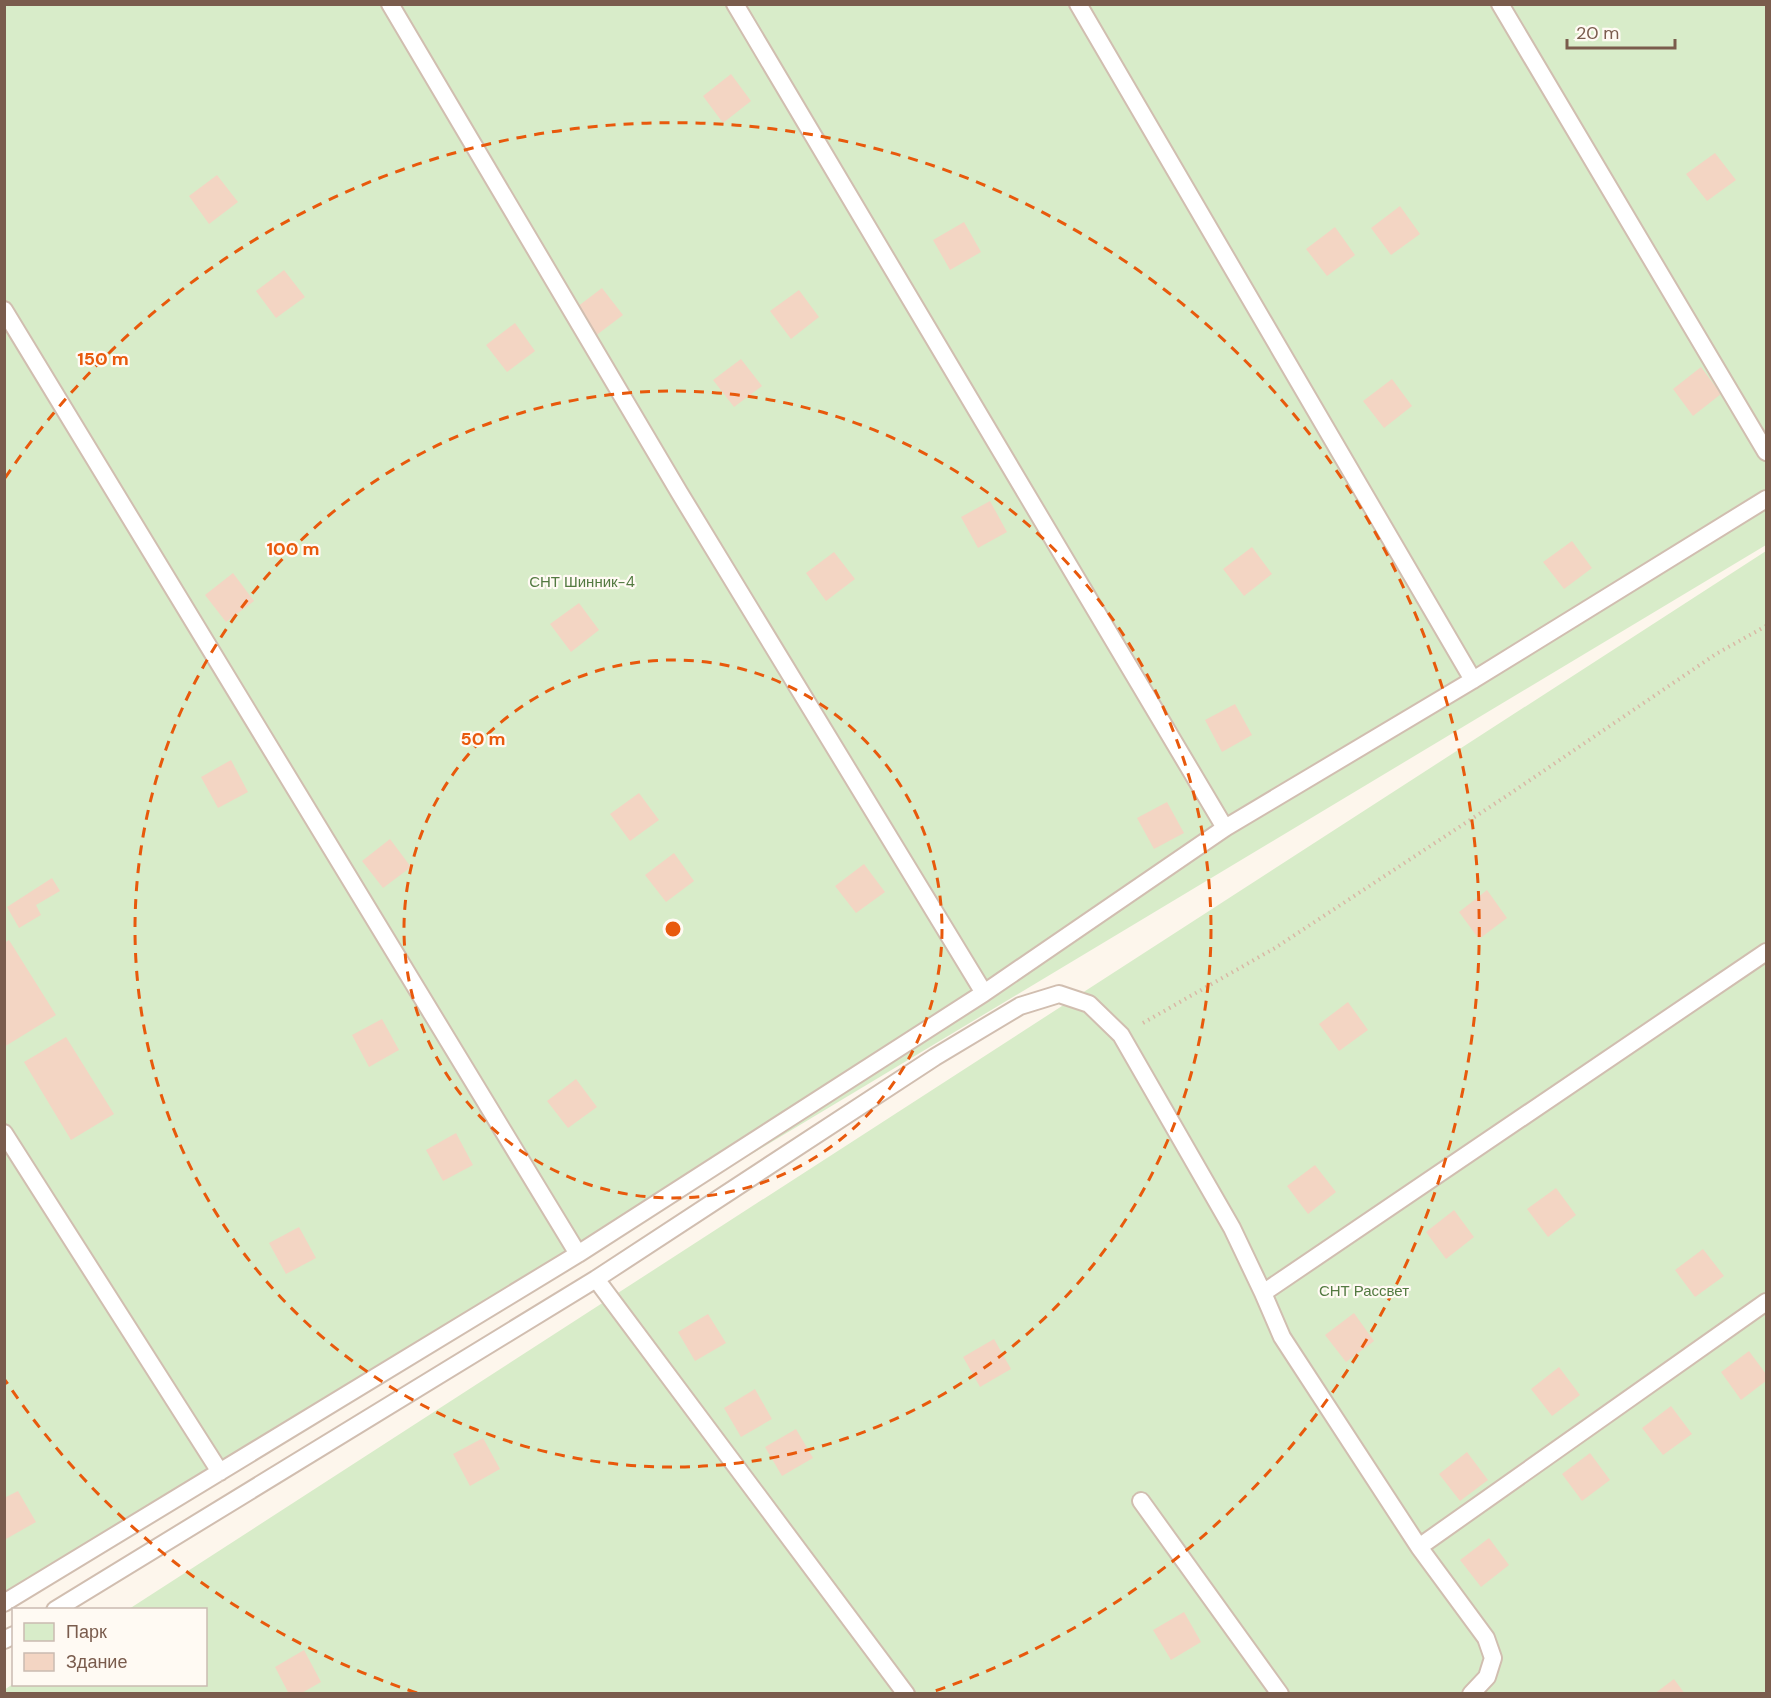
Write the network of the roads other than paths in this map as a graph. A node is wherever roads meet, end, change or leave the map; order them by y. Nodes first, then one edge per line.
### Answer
1 (390, 4) edge
2 (735, 4) edge
3 (1078, 4) edge
4 (1500, 4) edge
5 (4, 310) edge
6 (1767, 452) edge
7 (1767, 499) edge
8 (1473, 680) junction
9 (1225, 828) junction
10 (1767, 952) edge
11 (984, 993) junction
12 (4, 1133) edge
13 (578, 1254) junction
14 (596, 1279) junction
15 (1263, 1293) junction
16 (1767, 1302) edge
17 (220, 1472) junction
18 (1141, 1501) dead end
19 (1419, 1547) junction
20 (4, 1603) edge
21 (58, 1608) edge
22 (906, 1694) edge
23 (1280, 1694) edge
24 (1471, 1694) edge

1 - 11 lane
2 - 9 lane
3 - 8 lane
4 - 6 lane
5 - 13 lane
7 - 8 lane
8 - 9 lane
9 - 11 lane
10 - 15 lane
11 - 13 lane
12 - 17 lane
13 - 17 lane
14 - 15 lane
14 - 21 lane
14 - 22 lane
15 - 19 lane
16 - 19 lane
17 - 20 lane
18 - 23 lane
19 - 24 lane

